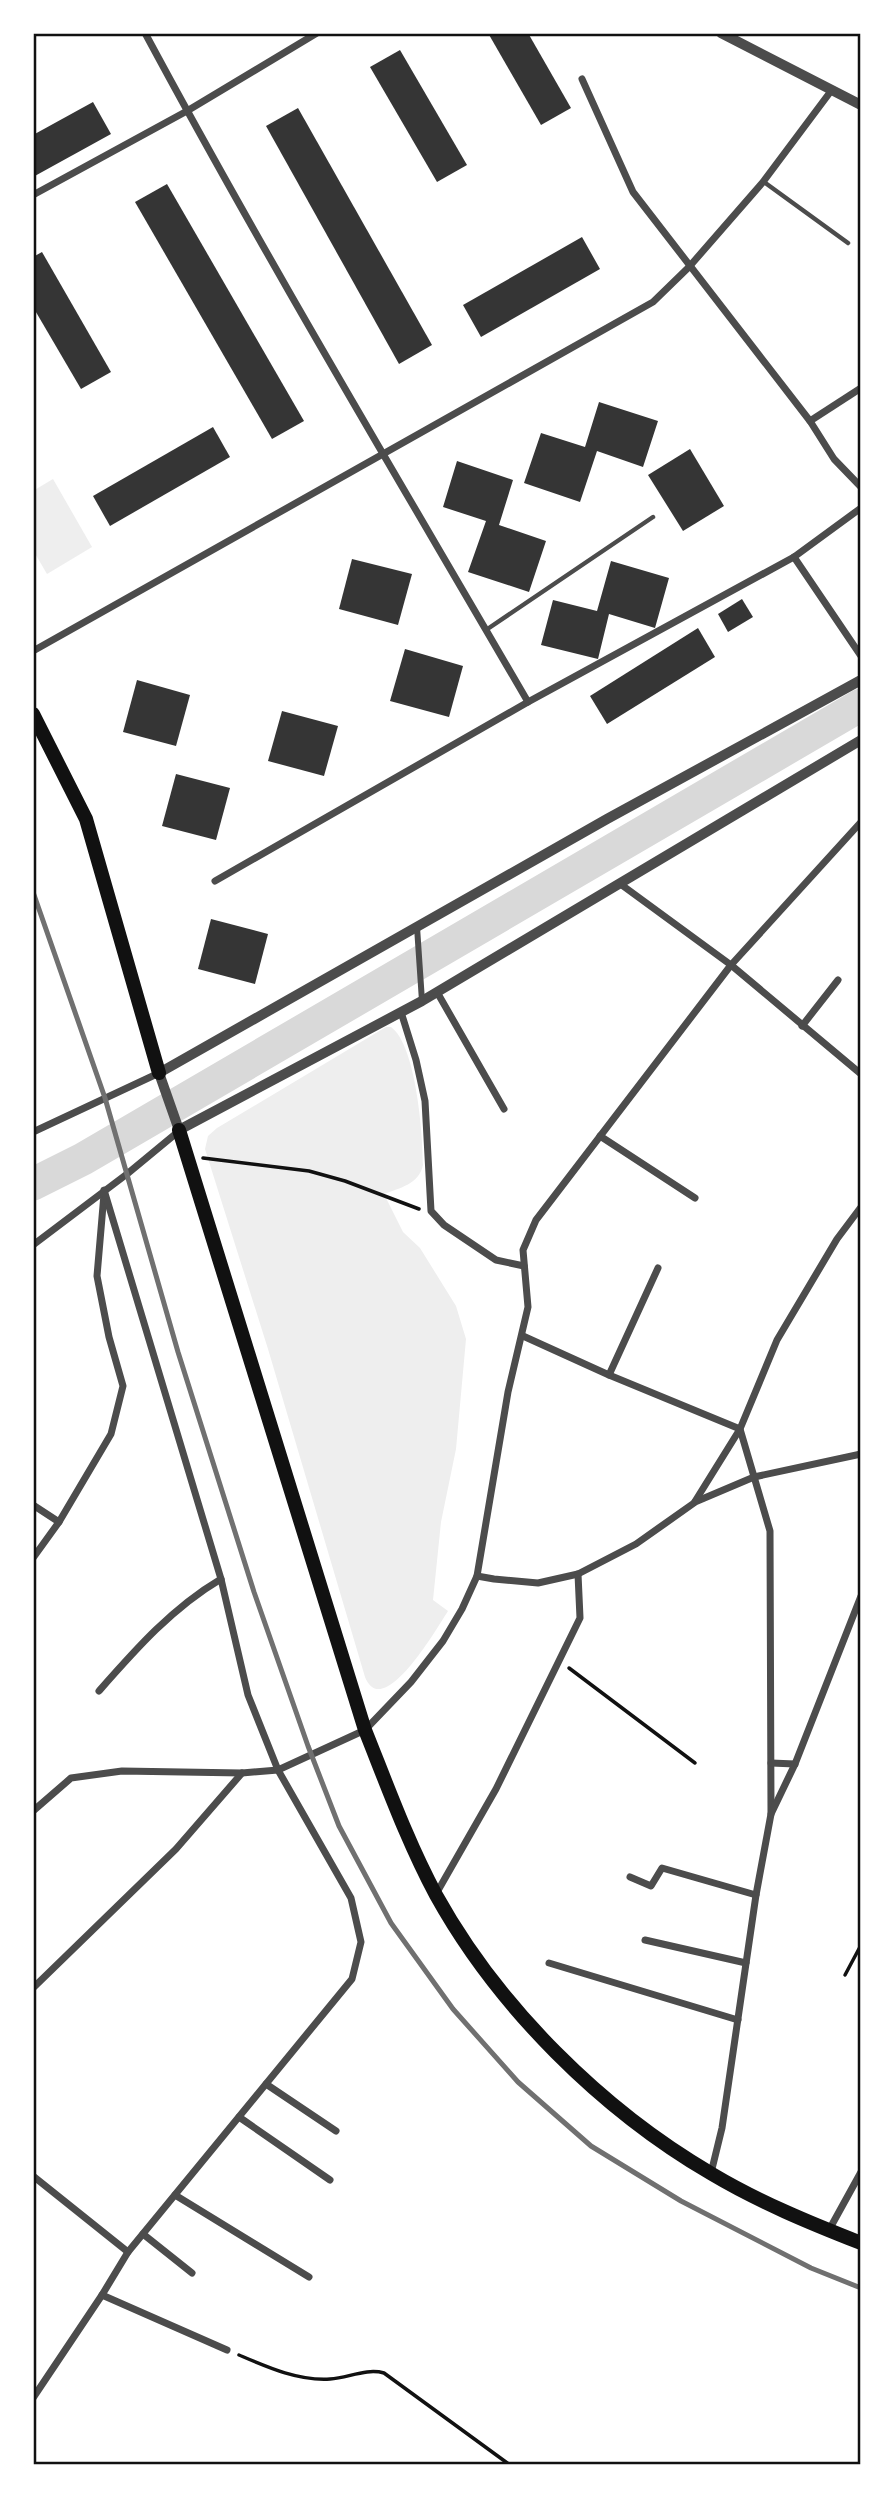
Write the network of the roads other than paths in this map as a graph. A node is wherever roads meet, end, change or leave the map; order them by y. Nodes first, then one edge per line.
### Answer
1 (145, 33) edge
2 (317, 33) edge
3 (721, 33) edge
4 (582, 79) dead end
5 (831, 91) junction
6 (861, 105) edge
7 (187, 111) junction
8 (763, 182) junction
9 (33, 195) edge
10 (848, 243) dead end
11 (689, 267) junction
12 (861, 388) edge
13 (810, 421) junction
14 (383, 454) junction
15 (861, 487) edge
16 (861, 508) edge
17 (653, 517) dead end
18 (794, 557) junction
19 (486, 630) junction
20 (33, 651) edge
21 (861, 656) edge
22 (861, 680) edge
23 (528, 702) junction
24 (33, 714) edge
25 (861, 740) edge
26 (861, 822) edge
27 (215, 880) dead end
28 (619, 883) junction
29 (417, 927) junction
30 (731, 965) junction
31 (838, 980) dead end
32 (437, 992) junction
33 (422, 1001) junction
34 (401, 1012) junction
35 (802, 1026) junction
36 (159, 1073) junction
37 (861, 1074) edge
38 (504, 1109) dead end
39 (179, 1130) junction
40 (33, 1132) edge
41 (600, 1136) junction
42 (104, 1190) junction
43 (695, 1198) dead end
44 (861, 1207) edge
45 (33, 1245) edge
46 (524, 1266) junction
47 (658, 1268) dead end
48 (523, 1336) junction
49 (609, 1375) junction
50 (740, 1429) junction
51 (861, 1454) edge
52 (754, 1477) junction
53 (694, 1503) junction
54 (33, 1505) edge
55 (59, 1522) junction
56 (33, 1558) edge
57 (578, 1574) junction
58 (477, 1576) junction
59 (221, 1579) junction
60 (861, 1596) edge
61 (99, 1691) dead end
62 (365, 1730) junction
63 (771, 1763) junction
64 (795, 1764) junction
65 (278, 1770) junction
66 (242, 1773) junction
67 (33, 1811) edge
68 (771, 1814) junction
69 (630, 1877) dead end
70 (436, 1894) junction
71 (756, 1895) junction
72 (645, 1940) dead end
73 (549, 1963) dead end
74 (746, 1963) junction
75 (33, 1987) edge
76 (738, 2020) junction
77 (266, 2084) junction
78 (239, 2117) junction
79 (336, 2131) dead end
80 (861, 2172) edge
81 (711, 2174) junction
82 (33, 2176) edge
83 (330, 2180) dead end
84 (175, 2195) junction
85 (829, 2231) junction
86 (143, 2234) junction
87 (861, 2244) edge
88 (128, 2252) junction
89 (192, 2273) dead end
90 (309, 2277) dead end
91 (103, 2295) junction
92 (227, 2350) road end
93 (33, 2398) edge

1 - 7 street
2 - 7 street
3 - 5 street
4 - 11 street
5 - 6 street
5 - 8 street
7 - 9 street
7 - 14 street
8 - 10 lane
8 - 11 street
11 - 13 street
11 - 14 street
12 - 13 street
13 - 15 street
14 - 19 street
14 - 20 street
16 - 18 street
17 - 19 lane
18 - 21 street
18 - 23 street
19 - 23 street
22 - 29 street
23 - 27 street
24 - 36 main road
25 - 28 street
26 - 30 street
28 - 30 street
28 - 32 street
29 - 33 street
29 - 36 street
30 - 35 street
30 - 41 street
31 - 35 street
32 - 33 street
32 - 38 street
33 - 34 street
34 - 39 street
34 - 46 street
35 - 37 street
36 - 39 street
36 - 40 street
39 - 42 street
39 - 62 main road
41 - 43 street
41 - 46 street
42 - 45 street
42 - 55 street
42 - 59 street
44 - 50 street
46 - 48 street
47 - 49 street
48 - 49 street
48 - 58 street
49 - 50 street
50 - 52 street
50 - 53 street
51 - 52 street
52 - 53 street
52 - 63 street
53 - 57 street
54 - 55 street
55 - 56 street
57 - 58 street
57 - 70 street
58 - 62 street
59 - 61 street
59 - 65 street
60 - 64 street
62 - 65 street
62 - 70 main road
63 - 64 street
63 - 68 street
64 - 68 street
65 - 66 street
65 - 77 street
66 - 67 street
66 - 75 street
68 - 71 street
69 - 71 street
70 - 81 main road
71 - 74 street
72 - 74 street
73 - 76 street
74 - 76 street
76 - 81 street
77 - 78 street
77 - 79 street
78 - 83 street
78 - 84 street
80 - 85 street
81 - 85 main road
82 - 88 street
84 - 86 street
84 - 90 street
85 - 87 main road
86 - 88 street
86 - 89 street
88 - 91 street
91 - 92 street
91 - 93 street

